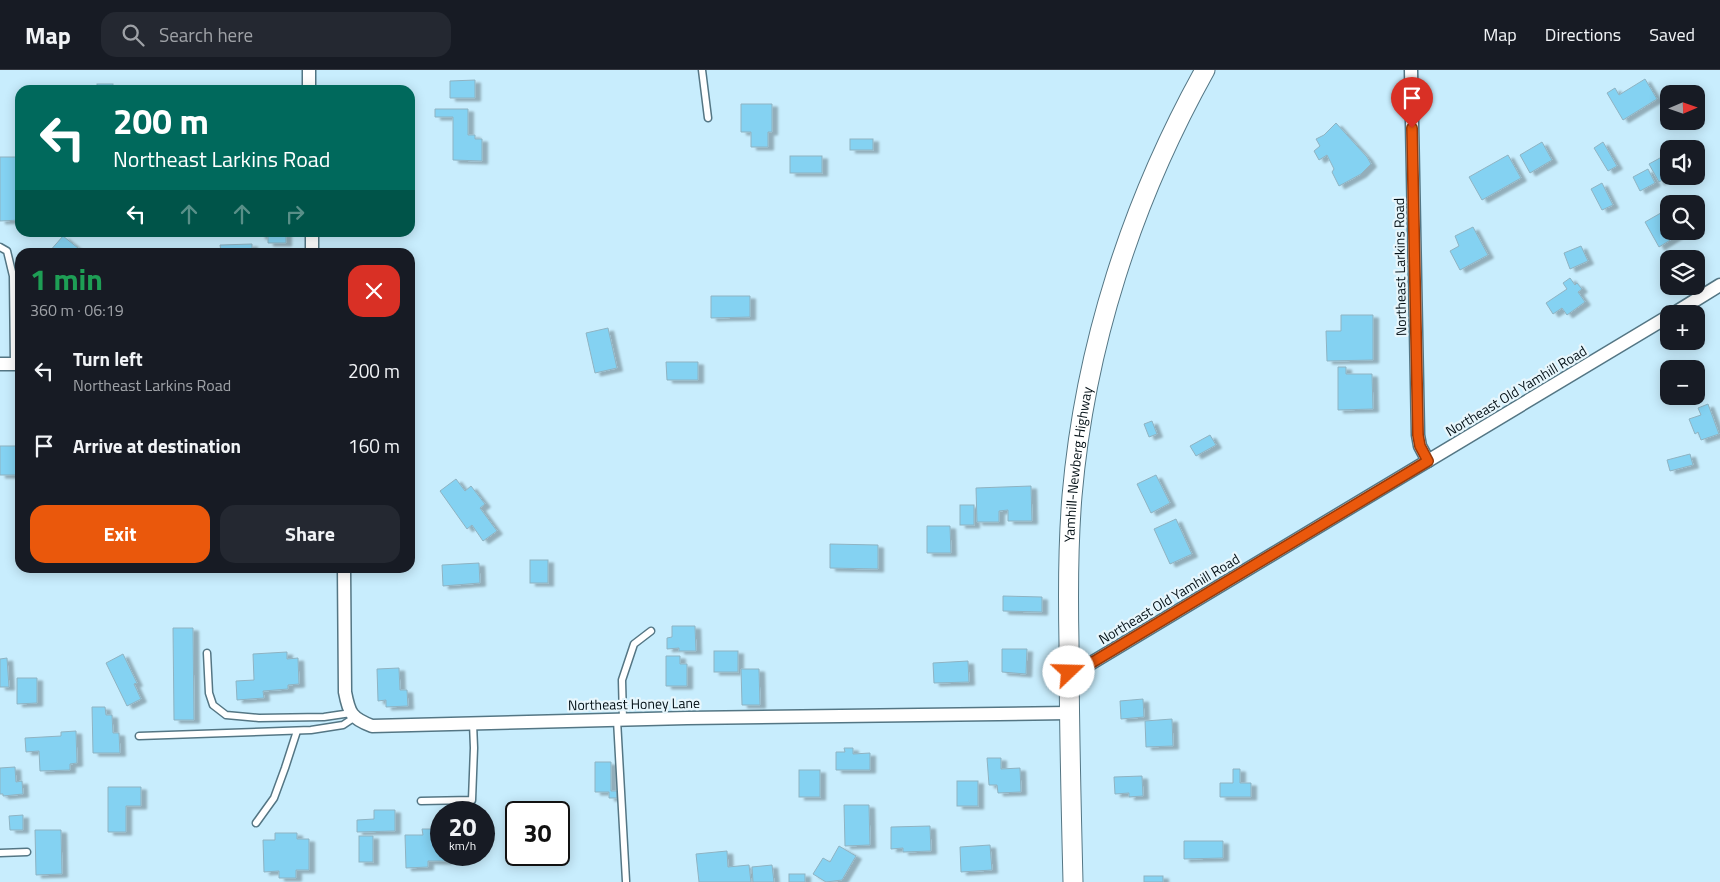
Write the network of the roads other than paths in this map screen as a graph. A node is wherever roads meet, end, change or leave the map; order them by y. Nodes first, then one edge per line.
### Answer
1 (309, 70) edge
2 (702, 70) edge
3 (1205, 70) edge
4 (1412, 70) edge
5 (310, 85) edge
6 (708, 118) dead end
7 (0, 246) edge
8 (1720, 285) edge
9 (15, 305) edge
10 (1687, 305) edge
11 (1660, 321) edge
12 (0, 364) edge
13 (15, 364) edge
14 (1428, 461) junction
15 (344, 573) edge
16 (652, 631) dead end
17 (207, 653) dead end
18 (1069, 672) junction
19 (1069, 713) junction
20 (353, 715) junction
21 (620, 720) junction
22 (473, 723) junction
23 (297, 731) junction
24 (139, 736) dead end
25 (421, 801) dead end
26 (256, 823) dead end
27 (27, 852) dead end
28 (0, 853) edge
29 (626, 881) edge
30 (1073, 882) edge

1 - 5 street
2 - 6 lane
3 - 18 main road, Yamhill-Newberg Highway
4 - 14 street, Northeast Larkins Road
7 - 9 lane
8 - 10 street
11 - 14 street, Northeast Old Yamhill Road
12 - 13 street
14 - 18 street, Northeast Old Yamhill Road
15 - 20 street
16 - 21 lane
17 - 20 lane
18 - 19 main road, Yamhill-Newberg Highway
19 - 21 street, Northeast Honey Lane
19 - 30 main road, Yamhill-Newberg Highway
20 - 22 street, Northeast Honey Lane
20 - 23 lane
21 - 22 street, Northeast Honey Lane
21 - 29 lane
22 - 25 lane
23 - 24 lane
23 - 26 lane
27 - 28 lane

